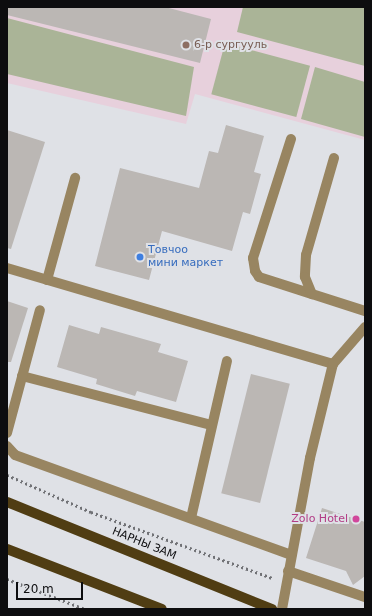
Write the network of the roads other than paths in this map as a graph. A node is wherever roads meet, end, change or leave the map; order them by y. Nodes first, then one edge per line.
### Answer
1 (291, 139) dead end
2 (334, 158) dead end
3 (75, 178) dead end
4 (7, 268) edge
5 (47, 280) junction
6 (312, 294) junction
7 (40, 310) dead end
8 (365, 311) edge
9 (365, 327) edge
10 (227, 361) dead end
11 (333, 364) junction
12 (22, 376) junction
13 (212, 425) junction
14 (7, 433) edge
15 (7, 446) edge
16 (7, 502) edge
17 (191, 518) junction
18 (7, 549) edge
19 (292, 555) junction
20 (288, 571) junction
21 (365, 597) edge
22 (162, 609) edge
23 (272, 609) edge
24 (282, 609) edge

1 - 6 street
2 - 6 street
3 - 5 street
4 - 5 street
5 - 11 street
6 - 8 street
7 - 12 street
9 - 11 street
10 - 13 street
11 - 19 street
12 - 13 street
12 - 14 street
13 - 17 street
15 - 17 street
16 - 23 main road, НАРНЫ ЗАМ
17 - 19 street
18 - 22 main road
19 - 20 street
20 - 21 street
20 - 24 street

